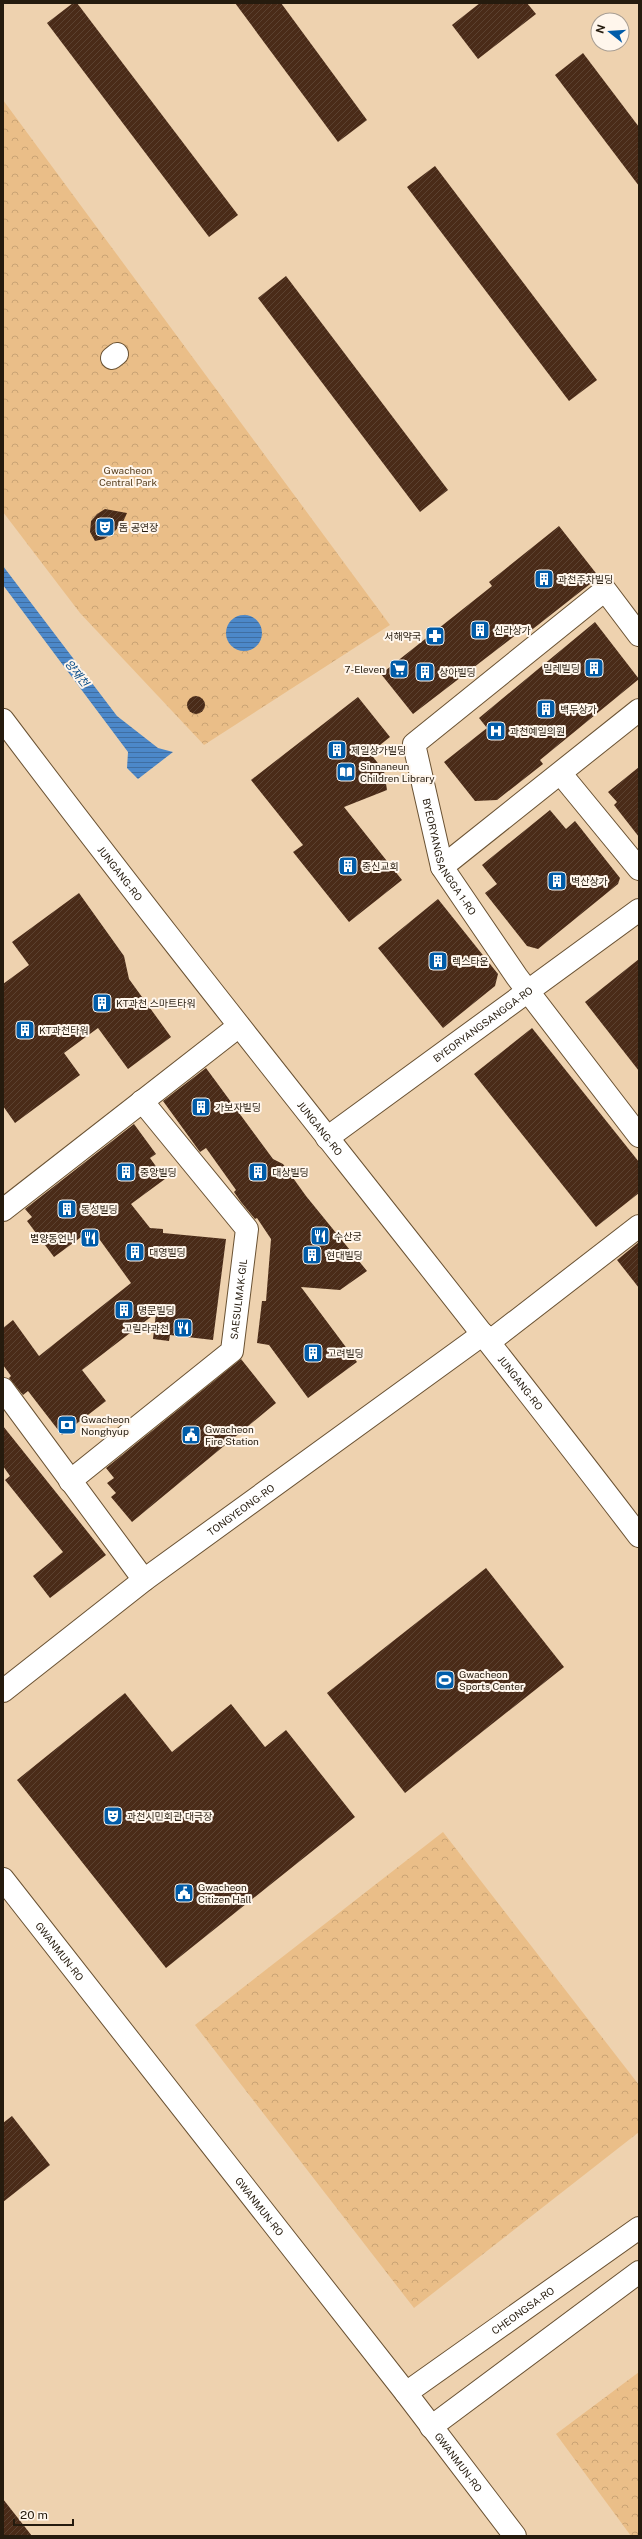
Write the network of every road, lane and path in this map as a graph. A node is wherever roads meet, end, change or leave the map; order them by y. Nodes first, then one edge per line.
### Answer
1 (639, 635) edge
2 (639, 710) edge
3 (3, 720) edge
4 (561, 774) junction
5 (442, 867) junction
6 (639, 869) edge
7 (639, 910) edge
8 (528, 992) junction
9 (239, 1026) junction
10 (142, 1100) junction
11 (639, 1136) edge
12 (327, 1138) junction
13 (3, 1210) edge
14 (639, 1226) edge
15 (486, 1338) junction
16 (3, 1389) edge
17 (70, 1481) junction
18 (636, 1524) edge
19 (144, 1580) junction
20 (3, 1691) edge
21 (3, 1879) edge
22 (639, 2228) edge
23 (639, 2272) edge
24 (406, 2393) junction
25 (431, 2426) junction
26 (514, 2536) edge

1 - 5 street, BYEORYANGSANGGA 1-RO
2 - 4 street
3 - 9 street, JUNGANG-RO
4 - 5 street
4 - 6 street
5 - 8 street, BYEORYANGSANGGA 1-RO
7 - 8 street, BYEORYANGSANGGA-RO
8 - 11 street, BYEORYANGSANGGA 1-RO
8 - 12 street, BYEORYANGSANGGA-RO
9 - 10 street
9 - 12 street, JUNGANG-RO
10 - 13 street
10 - 17 street, SAESULMAK-GIL
12 - 15 street, JUNGANG-RO
14 - 15 street, TONGYEONG-RO
15 - 18 street, JUNGANG-RO
15 - 19 street, TONGYEONG-RO
16 - 17 street
17 - 19 street
19 - 20 street, TONGYEONG-RO
21 - 24 street, GWANMUN-RO
22 - 24 street, CHEONGSA-RO
23 - 25 street
24 - 25 street, GWANMUN-RO
25 - 26 street, GWANMUN-RO

